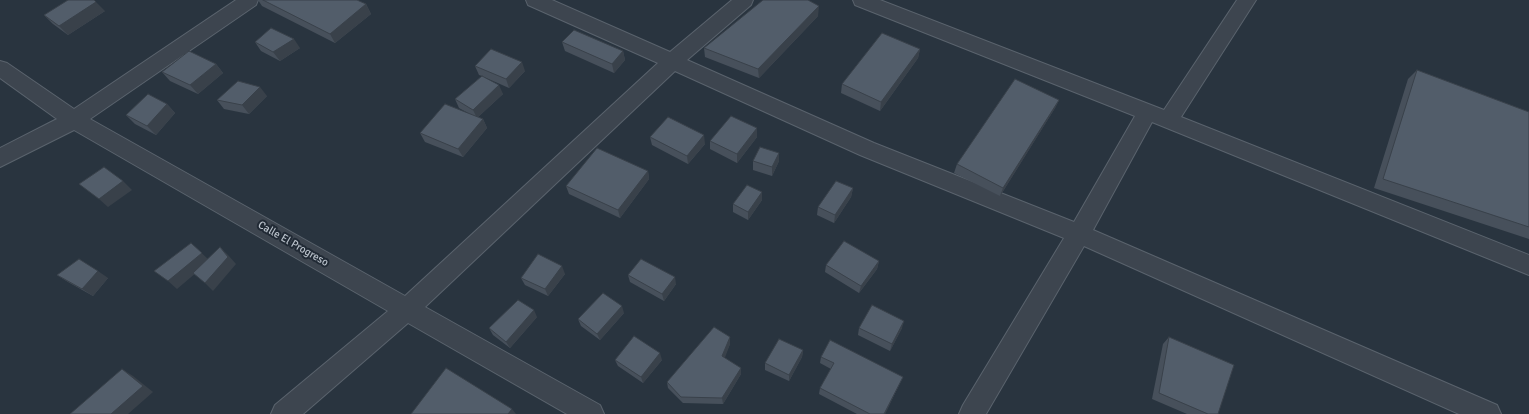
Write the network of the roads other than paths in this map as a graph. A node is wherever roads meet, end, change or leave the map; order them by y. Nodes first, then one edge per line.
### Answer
1 (249, 0) edge
2 (536, 0) edge
3 (744, 0) edge
4 (862, 0) edge
5 (1247, 0) edge
6 (672, 62) junction
7 (0, 68) edge
8 (1147, 112) junction
9 (74, 120) junction
10 (1168, 121) junction
11 (0, 158) edge
12 (1079, 234) junction
13 (1529, 265) edge
14 (407, 309) junction
15 (284, 414) edge
16 (591, 414) edge
17 (972, 414) edge
18 (1488, 414) edge

1 - 9 street
2 - 6 street
3 - 6 street
4 - 8 street
5 - 10 street
6 - 12 street
6 - 14 street
7 - 9 street, Calle El Progreso
8 - 10 street
8 - 12 street
9 - 11 street
9 - 14 street, Calle El Progreso
10 - 13 street
12 - 17 street
12 - 18 street
14 - 15 street
14 - 16 street, Calle El Progreso

